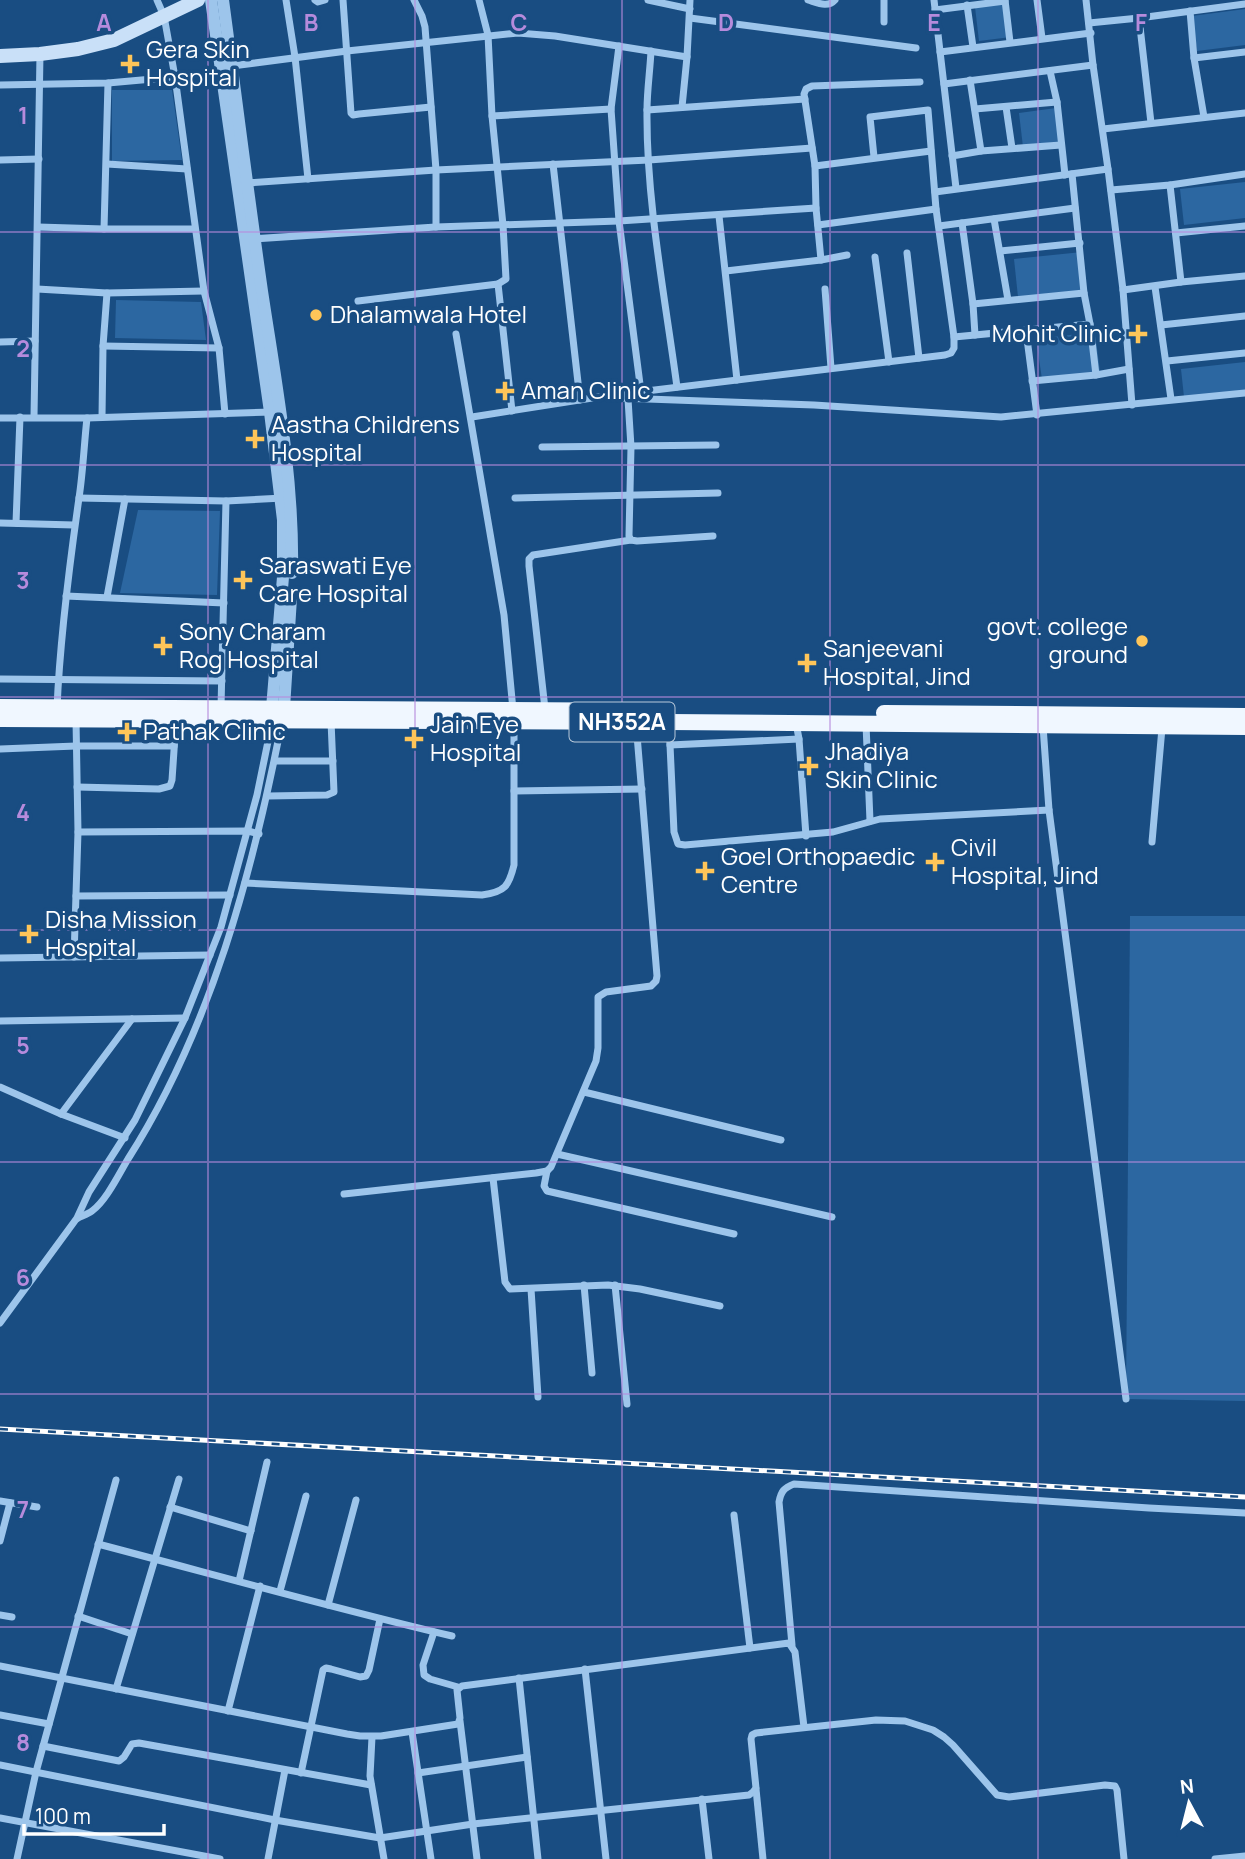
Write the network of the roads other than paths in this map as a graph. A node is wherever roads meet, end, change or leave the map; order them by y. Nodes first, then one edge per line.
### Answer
1 (157, 0) edge
2 (198, 0) edge
3 (211, 0) edge
4 (223, 0) edge
5 (286, 0) edge
6 (315, 0) edge
7 (325, 0) edge
8 (343, 0) edge
9 (414, 0) edge
10 (479, 0) edge
11 (648, 0) edge
12 (690, 0) edge
13 (808, 0) edge
14 (835, 0) edge
15 (884, 0) edge
16 (934, 0) edge
17 (1005, 0) edge
18 (1037, 0) edge
19 (1086, 0) edge
20 (1222, 4) edge
21 (1245, 4) edge
22 (967, 5) junction
23 (935, 10) junction
24 (1190, 11) junction
25 (690, 14) junction
26 (164, 16) junction
27 (1139, 18) junction
28 (884, 22) dead end
29 (1088, 23) junction
30 (1091, 33) junction
31 (488, 35) junction
32 (1042, 38) junction
33 (1010, 42) junction
34 (426, 43) junction
35 (619, 46) junction
36 (916, 47) dead end
37 (973, 47) junction
38 (347, 51) junction
39 (651, 51) junction
40 (940, 52) junction
41 (1245, 52) edge
42 (40, 54) junction
43 (0, 56) edge
44 (295, 57) junction
45 (687, 57) junction
46 (1194, 58) junction
47 (1093, 65) junction
48 (232, 66) junction
49 (1050, 72) junction
50 (175, 77) junction
51 (970, 80) junction
52 (920, 82) dead end
53 (108, 83) junction
54 (40, 84) junction
55 (944, 84) junction
56 (0, 85) edge
57 (805, 99) junction
58 (1057, 102) junction
59 (431, 107) junction
60 (682, 107) junction
61 (1006, 107) junction
62 (975, 108) junction
63 (611, 109) junction
64 (647, 110) junction
65 (1245, 113) edge
66 (492, 116) junction
67 (1204, 117) junction
68 (1151, 123) junction
69 (1103, 130) junction
70 (1061, 145) junction
71 (812, 148) junction
72 (1012, 148) junction
73 (931, 151) junction
74 (981, 151) junction
75 (952, 156) junction
76 (874, 158) junction
77 (39, 159) junction
78 (0, 160) edge
79 (649, 160) junction
80 (615, 161) junction
81 (107, 164) junction
82 (553, 164) junction
83 (815, 166) junction
84 (498, 168) junction
85 (187, 169) junction
86 (1108, 169) junction
87 (436, 170) junction
88 (1069, 174) junction
89 (1245, 174) edge
90 (308, 179) junction
91 (247, 183) junction
92 (1170, 185) junction
93 (956, 188) junction
94 (1111, 190) junction
95 (935, 191) junction
96 (816, 208) junction
97 (1075, 208) junction
98 (936, 209) junction
99 (719, 216) junction
100 (654, 219) junction
101 (994, 219) junction
102 (619, 221) junction
103 (559, 223) junction
104 (962, 223) junction
105 (503, 225) junction
106 (818, 225) junction
107 (939, 226) junction
108 (1245, 226) edge
109 (38, 227) junction
110 (436, 228) junction
111 (104, 229) junction
112 (194, 229) junction
113 (1176, 233) junction
114 (249, 239) junction
115 (1080, 243) junction
116 (1000, 251) junction
117 (907, 253) dead end
118 (848, 255) dead end
119 (875, 257) dead end
120 (821, 260) junction
121 (726, 271) junction
122 (1245, 276) edge
123 (1181, 282) junction
124 (498, 284) junction
125 (1155, 287) junction
126 (37, 289) junction
127 (825, 289) dead end
128 (1123, 290) junction
129 (204, 291) junction
130 (107, 293) junction
131 (1084, 293) junction
132 (1008, 300) junction
133 (358, 301) dead end
134 (973, 304) junction
135 (1245, 316) edge
136 (1090, 324) junction
137 (1161, 325) junction
138 (1027, 331) junction
139 (456, 334) dead end
140 (975, 335) junction
141 (954, 337) junction
142 (35, 341) junction
143 (0, 342) edge
144 (103, 346) junction
145 (219, 348) junction
146 (1245, 353) edge
147 (919, 358) junction
148 (1167, 361) junction
149 (889, 362) junction
150 (831, 368) junction
151 (1129, 369) junction
152 (1096, 375) junction
153 (737, 380) junction
154 (1032, 381) junction
155 (677, 387) junction
156 (641, 392) junction
157 (1245, 393) edge
158 (605, 396) junction
159 (628, 399) junction
160 (1171, 399) junction
161 (580, 400) junction
162 (1132, 405) junction
163 (513, 411) junction
164 (275, 412) junction
165 (225, 414) junction
166 (1037, 415) junction
167 (20, 417) junction
168 (34, 417) junction
169 (102, 417) junction
170 (472, 417) junction
171 (0, 418) edge
172 (87, 418) junction
173 (716, 445) dead end
174 (542, 447) dead end
175 (631, 447) junction
176 (718, 493) dead end
177 (630, 494) junction
178 (79, 498) junction
179 (285, 498) junction
180 (515, 498) dead end
181 (125, 499) junction
182 (226, 501) junction
183 (0, 523) edge
184 (16, 523) junction
185 (74, 525) junction
186 (713, 536) dead end
187 (631, 540) junction
188 (66, 596) junction
189 (107, 597) junction
190 (224, 603) junction
191 (0, 679) edge
192 (58, 679) junction
193 (222, 681) junction
194 (0, 707) edge
195 (221, 708) junction
196 (546, 710) junction
197 (56, 713) junction
198 (278, 714) junction
199 (514, 716) junction
200 (670, 716) junction
201 (1245, 716) edge
202 (0, 719) edge
203 (76, 720) junction
204 (176, 720) junction
205 (331, 721) junction
206 (636, 722) junction
207 (866, 723) junction
208 (1043, 726) junction
209 (1162, 727) junction
210 (1245, 727) edge
211 (797, 731) junction
212 (670, 745) junction
213 (76, 746) junction
214 (174, 746) junction
215 (0, 749) edge
216 (275, 761) junction
217 (333, 761) junction
218 (77, 787) junction
219 (642, 789) junction
220 (514, 791) junction
221 (268, 796) junction
222 (1049, 810) junction
223 (870, 821) junction
224 (247, 831) junction
225 (78, 832) junction
226 (259, 834) junction
227 (806, 836) junction
228 (1152, 842) dead end
229 (245, 883) junction
230 (230, 895) junction
231 (76, 896) junction
232 (210, 955) junction
233 (75, 957) junction
234 (0, 958) edge
235 (185, 1017) junction
236 (132, 1019) junction
237 (0, 1021) edge
238 (163, 1062) junction
239 (177, 1068) junction
240 (0, 1087) edge
241 (584, 1092) junction
242 (61, 1114) junction
243 (125, 1138) junction
244 (781, 1140) dead end
245 (557, 1154) junction
246 (547, 1171) junction
247 (493, 1178) junction
248 (344, 1194) dead end
249 (832, 1216) dead end
250 (77, 1218) junction
251 (734, 1234) dead end
252 (584, 1285) junction
253 (615, 1285) junction
254 (531, 1289) junction
255 (720, 1306) dead end
256 (0, 1323) edge
257 (592, 1373) dead end
258 (538, 1397) dead end
259 (1126, 1399) dead end
260 (627, 1404) dead end
261 (267, 1462) dead end
262 (178, 1479) dead end
263 (116, 1480) dead end
264 (306, 1496) dead end
265 (356, 1500) dead end
266 (0, 1501) edge
267 (10, 1503) junction
268 (37, 1507) dead end
269 (170, 1507) junction
270 (1245, 1513) edge
271 (734, 1516) dead end
272 (251, 1531) junction
273 (0, 1541) edge
274 (98, 1544) junction
275 (155, 1559) junction
276 (239, 1581) junction
277 (260, 1586) junction
278 (280, 1591) junction
279 (328, 1605) junction
280 (0, 1615) edge
281 (78, 1615) junction
282 (12, 1617) dead end
283 (380, 1619) junction
284 (435, 1632) junction
285 (132, 1634) junction
286 (452, 1636) dead end
287 (792, 1646) junction
288 (750, 1648) junction
289 (0, 1666) edge
290 (584, 1670) junction
291 (61, 1678) junction
292 (519, 1678) junction
293 (458, 1687) junction
294 (116, 1689) junction
295 (228, 1711) junction
296 (0, 1715) edge
297 (460, 1721) junction
298 (49, 1724) junction
299 (310, 1727) junction
300 (804, 1727) junction
301 (412, 1732) junction
302 (372, 1737) junction
303 (43, 1746) junction
304 (527, 1757) junction
305 (0, 1765) edge
306 (466, 1767) junction
307 (285, 1770) junction
308 (36, 1772) junction
309 (301, 1773) junction
310 (418, 1773) junction
311 (371, 1785) junction
312 (756, 1788) junction
313 (702, 1799) junction
314 (600, 1810) junction
315 (534, 1817) junction
316 (0, 1818) edge
317 (275, 1820) junction
318 (25, 1822) junction
319 (473, 1824) junction
320 (427, 1832) junction
321 (380, 1839) junction
322 (1245, 1856) edge
323 (17, 1859) edge
324 (220, 1859) edge
325 (268, 1859) edge
326 (384, 1859) edge
327 (431, 1859) edge
328 (477, 1859) edge
329 (538, 1859) edge
330 (606, 1859) edge
331 (709, 1859) edge
332 (763, 1859) edge
333 (1124, 1859) edge
334 (1215, 1859) edge

1 - 26 street
2 - 26 main road
3 - 114 street
4 - 48 street
5 - 44 street
6 - 7 street
8 - 38 street
9 - 34 street
10 - 31 street
11 - 25 street
12 - 25 street
13 - 14 street
15 - 28 street
16 - 23 street
17 - 22 street
17 - 33 street
18 - 32 street
19 - 29 street
20 - 21 street
20 - 24 street
22 - 23 street
22 - 37 street
23 - 40 street
24 - 27 street
24 - 46 street
25 - 36 street
25 - 45 street
26 - 42 main road
26 - 50 street
27 - 29 street
27 - 68 street
29 - 30 street
30 - 32 street
30 - 47 street
31 - 34 street
31 - 35 street
31 - 66 street
32 - 33 street
33 - 37 street
34 - 38 street
34 - 59 street
35 - 39 street
35 - 63 street
37 - 40 street
38 - 44 street
38 - 59 street
39 - 45 street
39 - 64 street
40 - 55 street
41 - 46 street
42 - 43 main road
42 - 54 street
44 - 48 street
44 - 90 street
45 - 60 street
46 - 67 street
47 - 49 street
47 - 69 street
48 - 91 street
49 - 51 street
49 - 58 street
50 - 53 street
50 - 85 street
51 - 55 street
51 - 62 street
52 - 57 street
53 - 54 street
53 - 81 street
54 - 56 street
54 - 77 street
55 - 75 street
57 - 60 street
57 - 71 street
58 - 61 street
58 - 70 street
59 - 87 street
60 - 64 street
61 - 62 street
61 - 72 street
62 - 74 street
63 - 66 street
63 - 80 street
64 - 79 street
65 - 67 street
66 - 84 street
67 - 68 street
68 - 69 street
69 - 86 street
70 - 72 street
70 - 88 street
71 - 79 street
71 - 83 street
72 - 74 street
73 - 76 street
73 - 76 street
73 - 95 street
74 - 75 street
75 - 93 street
76 - 83 street
77 - 78 street
77 - 109 street
79 - 80 street
79 - 100 street
80 - 82 street
80 - 102 street
81 - 85 street
81 - 111 street
82 - 84 street
82 - 103 street
83 - 96 street
84 - 87 street
84 - 105 street
85 - 112 street
86 - 88 street
86 - 94 street
87 - 90 street
87 - 110 street
88 - 93 street
88 - 97 street
89 - 92 street
90 - 91 street
91 - 114 street
92 - 94 street
92 - 113 street
93 - 95 street
94 - 128 street
95 - 98 street
96 - 99 street
96 - 106 street
97 - 101 street
97 - 115 street
98 - 106 street
98 - 107 street
99 - 100 street
99 - 121 street
100 - 102 street
100 - 155 street
101 - 104 street
101 - 116 street
102 - 103 street
102 - 156 street
103 - 105 street
103 - 161 street
104 - 107 street
104 - 134 street
105 - 110 street
105 - 124 street
106 - 120 street
107 - 141 street
108 - 113 street
109 - 111 street
109 - 126 street
110 - 114 street
111 - 112 street
112 - 129 street
113 - 123 street
114 - 164 street
115 - 116 street
115 - 131 street
116 - 132 street
117 - 147 street
118 - 120 street
119 - 149 street
120 - 121 street
121 - 153 street
122 - 123 street
123 - 125 street
124 - 133 street
124 - 163 street
125 - 128 street
125 - 137 street
126 - 130 street
126 - 142 street
127 - 150 street
128 - 151 street
129 - 130 street
129 - 145 street
130 - 144 street
131 - 132 street
131 - 136 street
132 - 134 street
134 - 140 street
135 - 137 street
136 - 138 street
136 - 152 street
137 - 148 street
138 - 140 street
138 - 154 street
139 - 170 street
140 - 141 street
141 - 147 street
142 - 143 street
142 - 168 street
144 - 145 street
144 - 169 street
145 - 165 street
146 - 148 street
147 - 149 street
148 - 160 street
149 - 150 street
150 - 153 street
151 - 152 street
151 - 162 street
152 - 154 street
153 - 155 street
154 - 166 street
155 - 156 street
156 - 158 street
157 - 160 street
158 - 159 street
158 - 161 street
159 - 166 street
159 - 175 street
160 - 162 street
161 - 163 street
162 - 166 street
163 - 170 street
164 - 165 street
164 - 179 street
165 - 169 street
167 - 168 street
167 - 171 street
167 - 184 street
168 - 172 street
169 - 172 street
170 - 199 street
172 - 178 street
173 - 175 street
174 - 175 street
175 - 177 street
176 - 177 street
177 - 180 street
177 - 187 street
178 - 181 street
178 - 185 street
179 - 182 street
179 - 198 street
181 - 182 street
181 - 189 street
182 - 190 street
183 - 184 street
184 - 185 street
185 - 188 street
186 - 187 street
187 - 196 street
188 - 189 street
188 - 192 street
189 - 190 street
190 - 193 street
191 - 192 street
192 - 193 street
192 - 197 street
193 - 195 street
194 - 197 highway, NH352A
195 - 197 highway, NH352A
195 - 198 highway, NH352A
196 - 199 highway, NH352A
196 - 200 highway, NH352A
197 - 202 highway, NH352A
197 - 203 highway, NH352A
198 - 199 highway, NH352A
198 - 204 highway, NH352A
198 - 205 highway, NH352A
198 - 216 street
198 - 224 street
199 - 205 highway, NH352A
199 - 206 highway, NH352A
199 - 220 street
200 - 201 highway, NH352A
200 - 206 highway, NH352A
200 - 211 highway, NH352A
200 - 212 street
203 - 204 highway, NH352A
203 - 213 street
204 - 214 street
205 - 217 street
206 - 219 street
207 - 208 highway, NH352A
207 - 211 highway, NH352A
207 - 223 street
208 - 209 highway, NH352A
208 - 222 street
209 - 210 highway, NH352A
209 - 228 street
211 - 212 street
211 - 227 street
212 - 227 street
213 - 214 street
213 - 215 street
213 - 218 street
214 - 218 street
216 - 217 street
216 - 221 street
217 - 221 street
218 - 225 street
219 - 220 street
219 - 241 street
220 - 229 street
221 - 226 street
222 - 223 street
222 - 259 street
223 - 227 street
224 - 225 street
224 - 226 street
224 - 230 street
225 - 231 street
226 - 229 street
229 - 239 street
230 - 231 street
230 - 232 street
231 - 233 street
232 - 233 street
232 - 235 street
233 - 234 street
235 - 236 street
235 - 238 street
236 - 237 street
236 - 242 street
238 - 239 street
238 - 243 street
239 - 250 street
240 - 242 street
241 - 244 street
241 - 245 street
242 - 243 street
243 - 250 street
245 - 246 street
245 - 249 street
246 - 247 street
246 - 251 street
247 - 248 street
247 - 254 street
250 - 256 street
252 - 253 street
252 - 254 street
252 - 257 street
253 - 255 street
253 - 260 street
254 - 258 street
261 - 272 street
262 - 269 street
263 - 274 street
264 - 278 street
265 - 279 street
266 - 267 street
267 - 268 street
267 - 273 street
269 - 272 street
269 - 275 street
270 - 287 street
271 - 288 street
272 - 276 street
274 - 275 street
274 - 281 street
275 - 276 street
275 - 285 street
276 - 277 street
277 - 278 street
277 - 295 street
278 - 279 street
279 - 283 street
280 - 282 street
281 - 285 street
281 - 291 street
283 - 284 street
283 - 299 street
284 - 286 street
284 - 293 street
285 - 294 street
287 - 288 street
287 - 300 street
288 - 290 street
289 - 291 street
290 - 292 street
290 - 314 street
291 - 294 street
291 - 298 street
292 - 293 street
292 - 304 street
293 - 297 street
294 - 295 street
295 - 299 street
296 - 298 street
297 - 301 street
297 - 306 street
298 - 303 street
299 - 302 street
299 - 309 street
300 - 312 street
300 - 333 street
301 - 302 street
301 - 310 street
302 - 311 street
303 - 307 street
303 - 308 street
304 - 306 street
304 - 315 street
305 - 308 street
306 - 310 street
306 - 319 street
307 - 309 street
307 - 317 street
308 - 317 street
308 - 318 street
309 - 311 street
310 - 320 street
311 - 321 street
312 - 313 street
312 - 332 street
313 - 314 street
313 - 331 street
314 - 315 street
314 - 330 street
315 - 319 street
315 - 329 street
316 - 318 street
317 - 321 street
317 - 325 street
318 - 323 street
318 - 324 street
319 - 320 street
319 - 328 street
320 - 321 street
320 - 327 street
321 - 326 street
322 - 334 street

